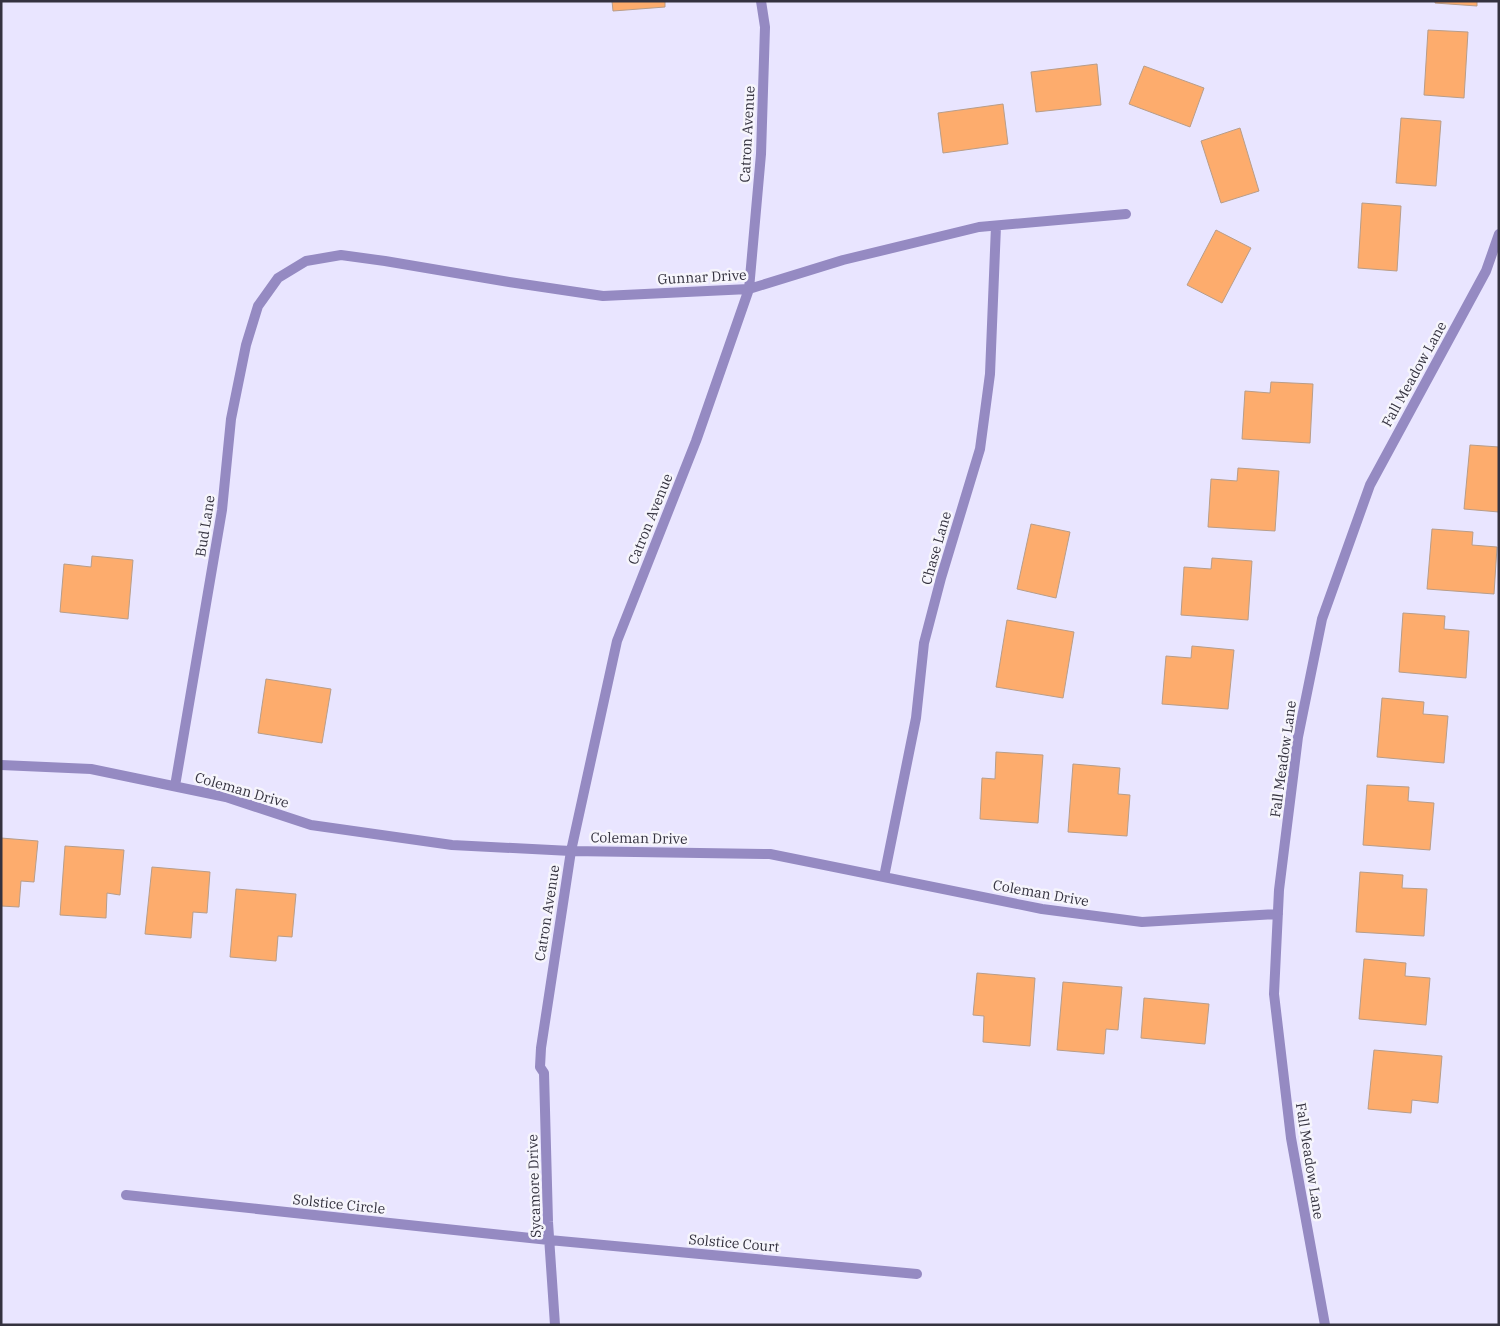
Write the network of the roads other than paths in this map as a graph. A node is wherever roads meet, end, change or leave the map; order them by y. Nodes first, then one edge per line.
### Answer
1 (761, 1) edge
2 (1126, 214) dead end
3 (996, 226) junction
4 (1499, 234) edge
5 (278, 278) joint
6 (749, 289) junction
7 (1, 765) edge
8 (174, 786) junction
9 (571, 851) junction
10 (884, 877) junction
11 (1278, 914) junction
12 (540, 1048) joint
13 (126, 1195) dead end
14 (549, 1240) junction
15 (917, 1274) dead end
16 (555, 1325) edge
17 (1325, 1325) edge

1 - 6 street, Catron Avenue
2 - 3 street, Gunnar Drive
3 - 6 street, Gunnar Drive
3 - 10 street, Chase Lane
4 - 11 street, Fall Meadow Lane
5 - 6 street, Gunnar Drive
5 - 8 street, Bud Lane
6 - 9 street, Catron Avenue
7 - 8 street, Coleman Drive
8 - 9 street, Coleman Drive
9 - 10 street, Coleman Drive
9 - 12 street, Catron Avenue
10 - 11 street, Coleman Drive
11 - 17 street, Fall Meadow Lane
12 - 14 street, Sycamore Drive
13 - 14 street, Solstice Circle
14 - 15 street, Solstice Court
14 - 16 street, Sycamore Drive

